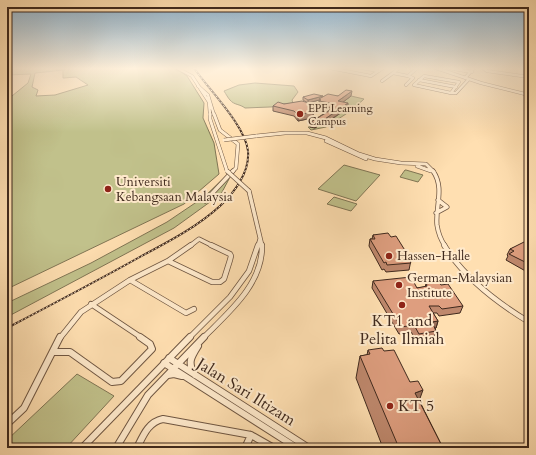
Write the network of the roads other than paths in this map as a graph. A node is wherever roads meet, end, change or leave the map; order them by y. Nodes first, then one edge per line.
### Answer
1 (200, 89) edge
2 (204, 89) edge
3 (434, 89) edge
4 (454, 89) edge
5 (459, 89) edge
6 (504, 89) edge
7 (451, 93) junction
8 (529, 96) edge
9 (289, 133) junction
10 (217, 141) junction
11 (357, 154) junction
12 (427, 165) junction
13 (417, 166) junction
14 (433, 172) junction
15 (438, 200) junction
16 (205, 201) dead end
17 (436, 213) junction
18 (260, 237) junction
19 (168, 261) junction
20 (130, 280) junction
21 (91, 304) junction
22 (194, 309) dead end
23 (529, 322) edge
24 (202, 338) junction
25 (54, 352) junction
26 (167, 360) junction
27 (175, 366) junction
28 (166, 376) junction
29 (201, 380) junction
30 (193, 381) junction
31 (7, 424) edge
32 (251, 435) junction
33 (82, 448) edge
34 (116, 448) edge
35 (137, 448) edge
36 (245, 448) edge
37 (274, 448) edge
38 (297, 448) edge
39 (309, 448) edge

1 - 10 street
2 - 16 street
3 - 7 street
4 - 7 street
5 - 7 street
6 - 8 street
9 - 10 street, bridge
9 - 11 street
9 - 11 street
10 - 18 street, bridge
11 - 12 street
11 - 13 street
12 - 13 street
12 - 14 street
13 - 14 street
14 - 15 street
15 - 17 street
15 - 17 street
17 - 23 street
18 - 24 street
18 - 26 street
19 - 19 street
19 - 20 street
20 - 21 street
20 - 22 street
21 - 25 street
21 - 25 street
24 - 27 street
24 - 29 street
25 - 31 street
26 - 27 street, Jalan Sari Iltizam
26 - 33 street
27 - 28 street
27 - 29 street, Jalan Sari Iltizam
27 - 30 street, Jalan Sari Iltizam
28 - 30 street
28 - 34 street
29 - 39 street, Jalan Sari Iltizam
30 - 38 street, Jalan Sari Iltizam
32 - 35 street
32 - 36 street
32 - 37 street

